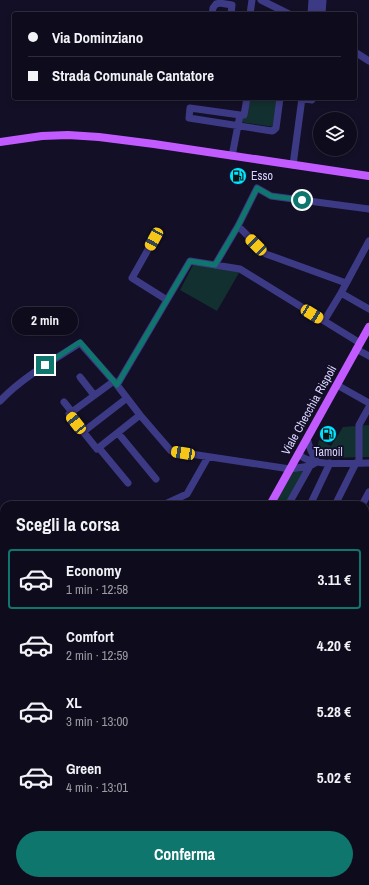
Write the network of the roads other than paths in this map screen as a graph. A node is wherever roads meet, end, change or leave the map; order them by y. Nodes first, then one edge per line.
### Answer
1 (252, 0) edge
2 (261, 0) edge
3 (312, 0) edge
4 (317, 0) edge
5 (323, 0) edge
6 (232, 3) edge
7 (212, 12) edge
8 (250, 12) edge
9 (285, 12) edge
10 (310, 12) edge
11 (316, 12) edge
12 (322, 12) edge
13 (357, 53) edge
14 (369, 61) edge
15 (247, 100) edge
16 (280, 100) edge
17 (305, 100) edge
18 (240, 114) junction
19 (238, 126) junction
20 (0, 142) edge
21 (232, 156) junction
22 (293, 165) junction
23 (369, 176) edge
24 (369, 209) edge
25 (238, 226) junction
26 (154, 239) dead end
27 (369, 240) edge
28 (366, 256) edge
29 (215, 265) junction
30 (346, 283) junction
31 (341, 292) junction
32 (167, 300) junction
33 (369, 308) edge
34 (324, 321) junction
35 (369, 327) edge
36 (358, 346) junction
37 (369, 356) edge
38 (80, 377) dead end
39 (116, 383) junction
40 (337, 385) junction
41 (94, 395) junction
42 (127, 398) junction
43 (0, 401) edge
44 (64, 402) dead end
45 (369, 402) edge
46 (369, 406) edge
47 (72, 412) junction
48 (140, 415) junction
49 (83, 432) junction
50 (118, 433) junction
51 (307, 438) junction
52 (99, 448) junction
53 (298, 454) junction
54 (208, 457) junction
55 (317, 462) junction
56 (369, 462) edge
57 (330, 463) junction
58 (358, 463) junction
59 (310, 466) junction
60 (290, 469) junction
61 (156, 479) dead end
62 (128, 483) dead end
63 (369, 492) edge
64 (172, 501) edge
65 (272, 501) edge
66 (290, 501) edge
67 (312, 501) edge
68 (337, 501) edge
69 (364, 501) edge

1 - 8 street
2 - 9 street
3 - 10 street
4 - 11 street
5 - 12 street
6 - 7 street
13 - 14 street
15 - 18 street
16 - 19 street
17 - 22 street
18 - 19 street
18 - 19 street
19 - 21 street
20 - 21 main road
21 - 22 main road
22 - 23 main road
24 - 25 street
25 - 29 street
25 - 30 street
26 - 32 street
27 - 28 street
28 - 30 street
29 - 32 street
29 - 34 street
30 - 31 street
31 - 33 street
31 - 34 street
32 - 39 street
34 - 36 street
35 - 36 main road, Viale Checchia Rispoli
36 - 37 street
36 - 40 main road, Viale Checchia Rispoli
38 - 41 street
39 - 41 street
39 - 42 street
39 - 43 street
40 - 45 street
40 - 51 main road, Viale Checchia Rispoli
41 - 47 street
42 - 48 street
42 - 49 street
44 - 47 street
46 - 58 street
47 - 49 street
48 - 50 street
48 - 54 street
49 - 52 street
50 - 52 street
50 - 61 street
51 - 53 main road, Viale Checchia Rispoli
51 - 55 street
52 - 62 street
53 - 55 street
53 - 60 main road, Viale Checchia Rispoli
54 - 60 street
54 - 64 street
55 - 57 street
55 - 59 street
56 - 58 street
57 - 58 street
57 - 67 street
58 - 68 street
59 - 60 street
59 - 66 street
60 - 65 main road, Viale Checchia Rispoli
63 - 69 street

